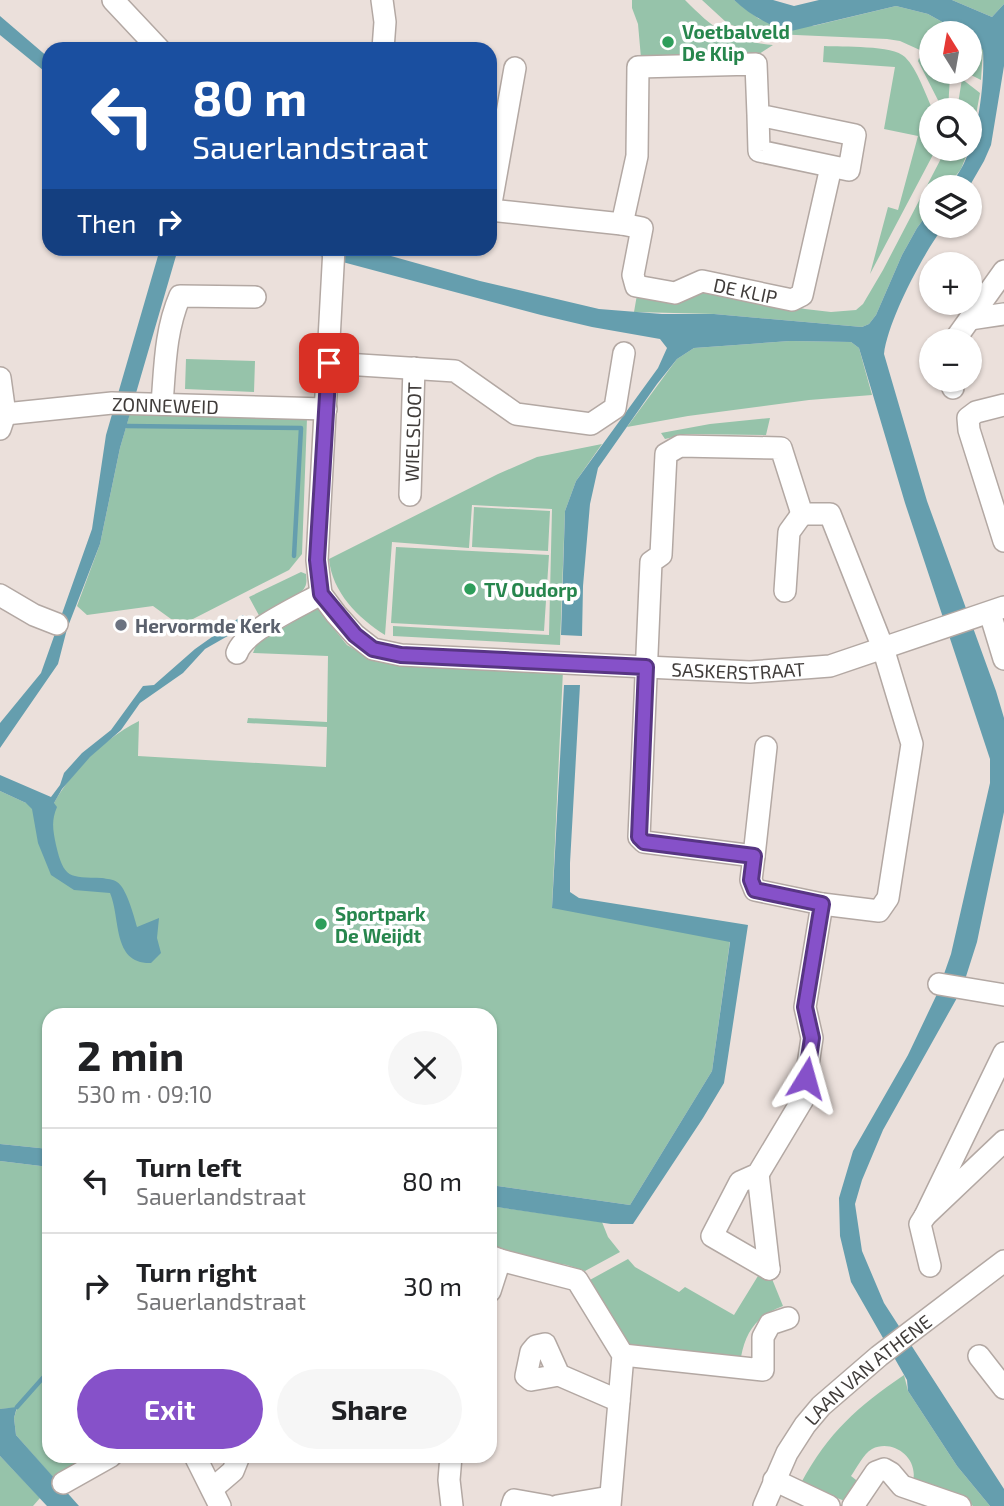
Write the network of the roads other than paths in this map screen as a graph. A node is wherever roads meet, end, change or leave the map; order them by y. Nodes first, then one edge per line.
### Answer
1 (113, 0) edge
2 (382, 0) edge
3 (152, 42) edge
4 (384, 42) edge
5 (515, 68) dead end
6 (758, 115) junction
7 (497, 160) edge
8 (831, 167) junction
9 (497, 211) edge
10 (622, 224) junction
11 (334, 257) edge
12 (1004, 271) edge
13 (255, 297) dead end
14 (1004, 314) edge
15 (970, 319) junction
16 (963, 329) edge
17 (624, 353) dead end
18 (329, 363) junction
19 (414, 368) junction
20 (0, 378) edge
21 (162, 404) junction
22 (1004, 405) edge
23 (326, 409) junction
24 (2, 421) edge
25 (410, 495) dead end
26 (802, 514) junction
27 (1004, 541) edge
28 (785, 591) dead end
29 (321, 594) junction
30 (0, 595) edge
31 (991, 612) edge
32 (57, 624) dead end
33 (883, 648) junction
34 (237, 653) dead end
35 (1004, 659) edge
36 (646, 667) junction
37 (766, 747) dead end
38 (754, 856) junction
39 (822, 904) junction
40 (939, 984) dead end
41 (1004, 995) edge
42 (1004, 1053) edge
43 (998, 1085) edge
44 (1004, 1141) edge
45 (758, 1174) dead end
46 (925, 1216) junction
47 (497, 1259) edge
48 (1004, 1261) edge
49 (930, 1266) dead end
50 (788, 1318) dead end
51 (623, 1355) junction
52 (979, 1356) dead end
53 (558, 1375) dead end
54 (1004, 1388) edge
55 (619, 1401) junction
56 (99, 1463) edge
57 (198, 1463) edge
58 (236, 1463) edge
59 (450, 1463) edge
60 (774, 1480) junction
61 (63, 1483) dead end
62 (216, 1498) edge
63 (610, 1501) edge
64 (452, 1506) edge
65 (512, 1506) edge
66 (548, 1506) edge
67 (557, 1506) edge
68 (764, 1506) edge
69 (829, 1506) edge
70 (853, 1506) edge
71 (960, 1506) edge

1 - 3 street
2 - 4 street
5 - 7 street
6 - 8 street
6 - 8 street
6 - 10 street
8 - 10 street, DE KLIP
9 - 10 street
11 - 18 street
12 - 15 street
13 - 21 street
14 - 15 street
15 - 16 street
17 - 19 street, WIELSLOOT
18 - 19 street, WIELSLOOT
18 - 23 street
19 - 25 street, WIELSLOOT
20 - 24 street
21 - 23 street, ZONNEWEID
21 - 24 street, ZONNEWEID
22 - 27 street
23 - 29 street
26 - 28 street
26 - 33 street
26 - 36 street
29 - 34 street
29 - 36 street, SASKERSTRAAT
30 - 32 street
31 - 33 street, SASKERSTRAAT
31 - 35 street
33 - 36 street, SASKERSTRAAT
33 - 39 street
36 - 38 street
37 - 38 street
38 - 39 street
39 - 45 street
40 - 41 street
42 - 43 street
43 - 46 street
44 - 46 street
46 - 49 street
47 - 51 street
48 - 60 street, LAAN VAN ATHENE
50 - 51 street
51 - 55 street
52 - 54 street
53 - 55 street
55 - 63 street
56 - 61 street
57 - 62 street
58 - 62 street
59 - 64 street
60 - 68 street, LAAN VAN ATHENE
60 - 69 street
63 - 67 street
65 - 66 street
70 - 71 street

